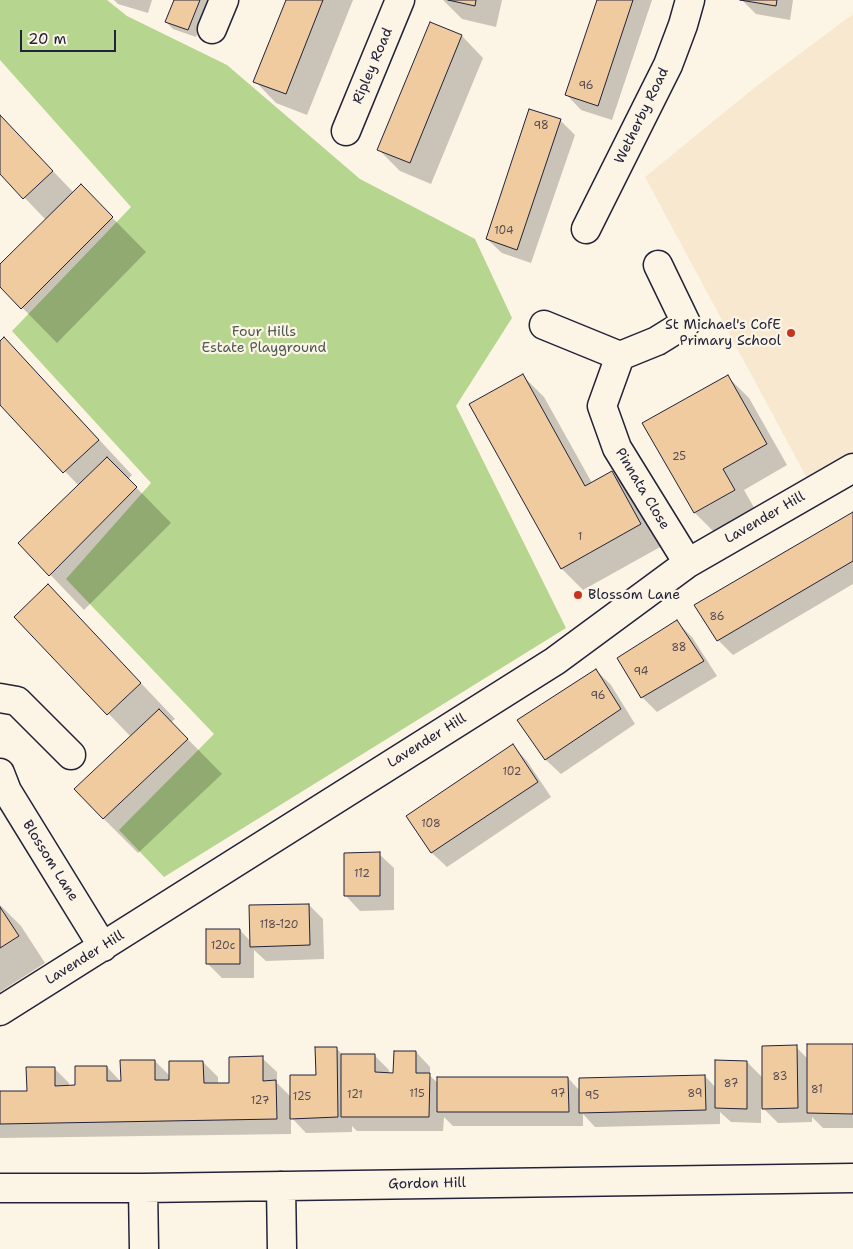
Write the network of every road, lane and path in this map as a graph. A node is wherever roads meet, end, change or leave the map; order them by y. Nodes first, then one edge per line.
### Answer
1 (224, 0) edge
2 (400, 0) edge
3 (690, 0) edge
4 (212, 29) dead end
5 (346, 131) dead end
6 (586, 229) dead end
7 (658, 265) dead end
8 (544, 325) dead end
9 (620, 356) junction
10 (853, 468) edge
11 (688, 563) junction
12 (0, 698) edge
13 (71, 755) dead end
14 (0, 773) edge
15 (103, 947) junction
16 (0, 1012) edge
17 (853, 1178) edge
18 (282, 1186) junction
19 (0, 1188) edge
20 (143, 1188) junction
21 (144, 1249) edge
22 (282, 1249) edge

1 - 4 street
2 - 5 street, Ripley Road
3 - 6 street, Wetherby Road
7 - 9 street
8 - 9 street
9 - 11 street, Pinnata Close
10 - 11 street, Lavender Hill
11 - 15 street, Lavender Hill
12 - 13 street
14 - 15 street, Blossom Lane
15 - 16 street, Lavender Hill
17 - 18 street, Gordon Hill
18 - 20 street, Gordon Hill
18 - 22 street
19 - 20 street, Gordon Hill
20 - 21 street

